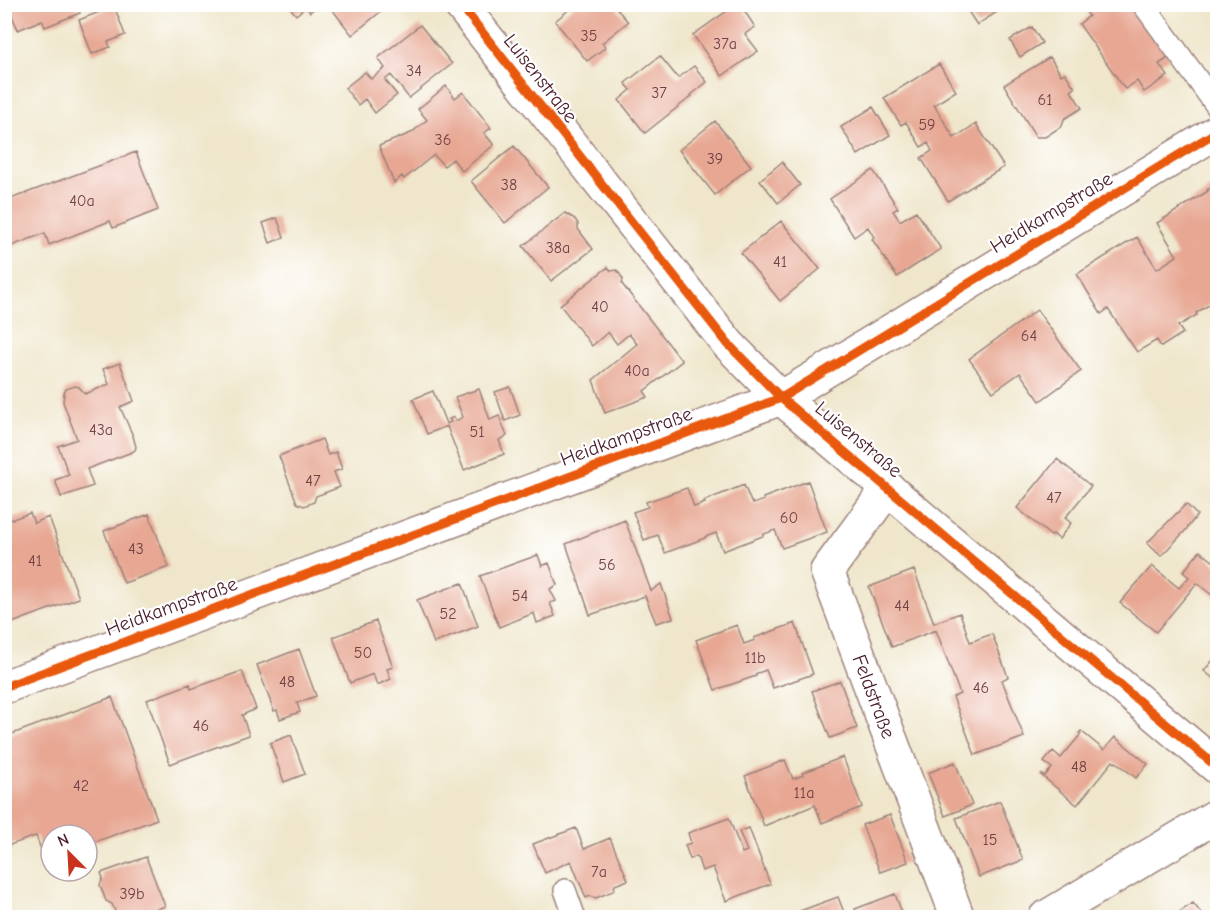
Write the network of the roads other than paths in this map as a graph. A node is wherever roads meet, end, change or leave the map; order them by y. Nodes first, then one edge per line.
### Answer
1 (460, 4) edge
2 (1143, 4) edge
3 (1218, 108) edge
4 (1218, 132) edge
5 (781, 398) junction
6 (888, 488) junction
7 (4, 687) edge
8 (1218, 768) edge
9 (1218, 815) edge
10 (565, 890) dead end
11 (575, 918) edge
12 (958, 918) edge
13 (1045, 918) edge

1 - 5 street, Luisenstraße
2 - 3 lane
4 - 5 street, Heidkampstraße
5 - 6 street, Luisenstraße
5 - 7 street, Heidkampstraße
6 - 8 street, Luisenstraße
6 - 12 street, Feldstraße
9 - 13 street
10 - 11 lane

